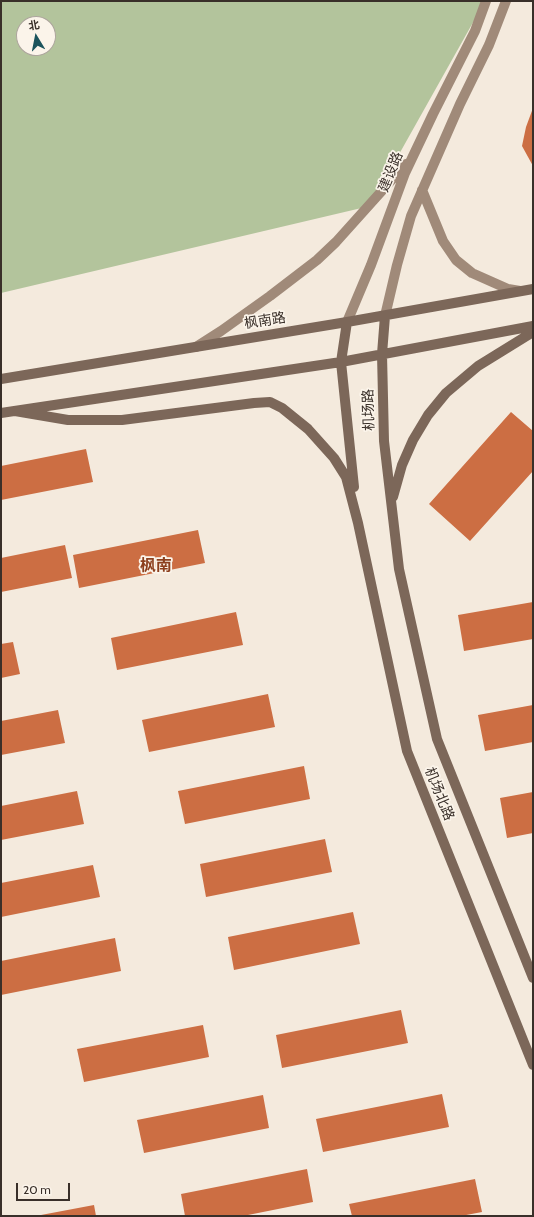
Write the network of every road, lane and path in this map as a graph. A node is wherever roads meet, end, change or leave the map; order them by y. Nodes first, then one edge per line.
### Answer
1 (486, 1) edge
2 (506, 1) edge
3 (413, 156) junction
4 (422, 190) junction
5 (533, 289) edge
6 (522, 291) junction
7 (385, 316) junction
8 (347, 322) junction
9 (533, 326) edge
10 (533, 332) edge
11 (196, 347) junction
12 (382, 354) junction
13 (341, 362) junction
14 (1, 379) edge
15 (15, 410) junction
16 (1, 413) edge
17 (391, 503) junction
18 (358, 523) junction
19 (533, 978) edge
20 (533, 1065) edge

1 - 3 main road, 建设路
2 - 4 main road
3 - 8 main road, 建设路
3 - 11 main road
4 - 6 main road
4 - 7 main road
5 - 6 main road, 枫南路
6 - 7 main road, 枫南路
7 - 8 main road, 枫南路
7 - 12 main road, 机场路
8 - 11 main road, 枫南路
8 - 13 main road, 建设路
9 - 12 main road
10 - 17 main road
11 - 14 main road, 枫南路
12 - 13 main road
12 - 17 main road, 机场路
13 - 15 main road
13 - 18 main road, 机场路
15 - 16 main road
15 - 18 main road
17 - 19 main road, 机场北路
18 - 20 main road, 机场北路

